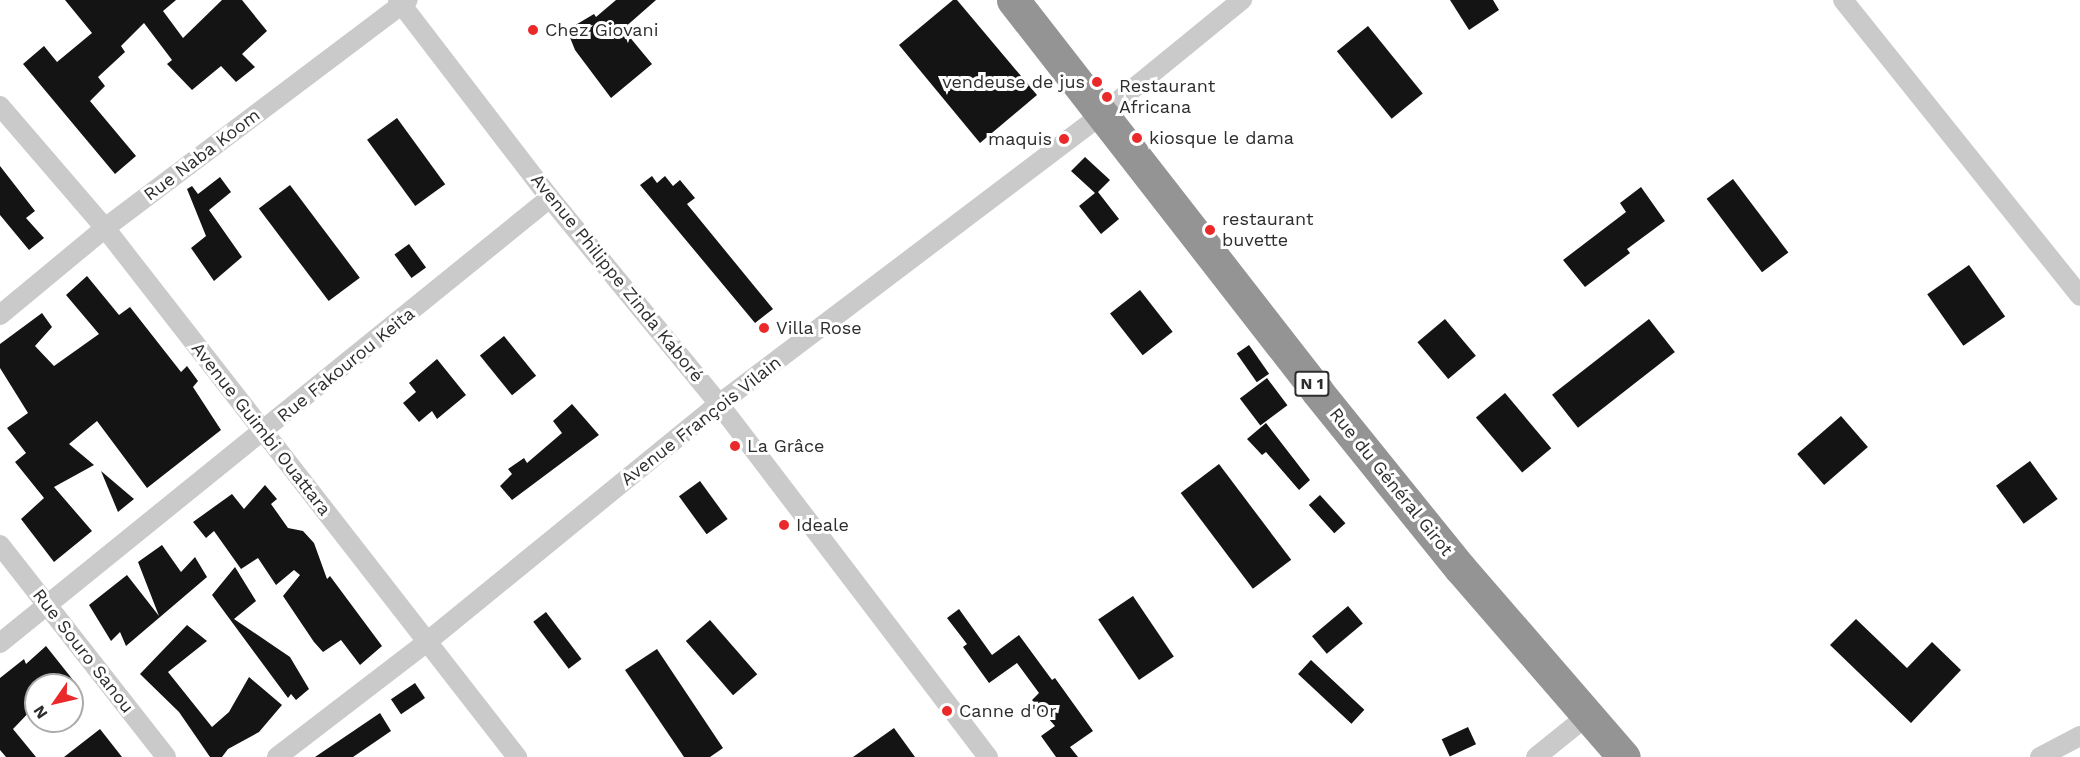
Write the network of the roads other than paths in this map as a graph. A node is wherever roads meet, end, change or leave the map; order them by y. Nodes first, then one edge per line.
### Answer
1 (1013, 0) edge
2 (1242, 0) edge
3 (1843, 0) edge
4 (403, 2) edge
5 (0, 106) edge
6 (1102, 114) junction
7 (550, 198) junction
8 (105, 228) junction
9 (2080, 296) edge
10 (0, 315) edge
11 (719, 404) junction
12 (263, 433) junction
13 (0, 545) edge
14 (46, 605) junction
15 (429, 641) junction
16 (0, 642) edge
17 (1588, 715) junction
18 (2080, 736) edge
19 (166, 757) edge
20 (277, 757) edge
21 (517, 757) edge
22 (988, 757) edge
23 (1536, 757) edge
24 (1623, 757) edge
25 (2040, 757) edge

1 - 6 highway, Rue du Général Girot / N 1
2 - 6 street, Avenue François Vilain
3 - 9 street
4 - 7 street, Avenue Philippe Zinda Kaboré
4 - 8 street, Rue Naba Koom
5 - 8 street, Avenue Guimbi Ouattara
6 - 11 street, Avenue François Vilain
6 - 17 highway, Rue du Général Girot / N 1
7 - 11 street, Avenue Philippe Zinda Kaboré
7 - 12 street, Rue Fakourou Keita
8 - 10 street, Rue Naba Koom
8 - 12 street, Avenue Guimbi Ouattara
11 - 15 street, Avenue François Vilain
11 - 22 street, Avenue Philippe Zinda Kaboré
12 - 14 street, Rue Fakourou Keita
12 - 15 street, Avenue Guimbi Ouattara
13 - 14 street, Rue Souro Sanou
14 - 16 street, Rue Fakourou Keita
14 - 19 street, Rue Souro Sanou
15 - 20 street, Avenue François Vilain
15 - 21 street, Avenue Guimbi Ouattara
17 - 23 street
17 - 24 highway, Rue du Général Girot / N 1
18 - 25 street

